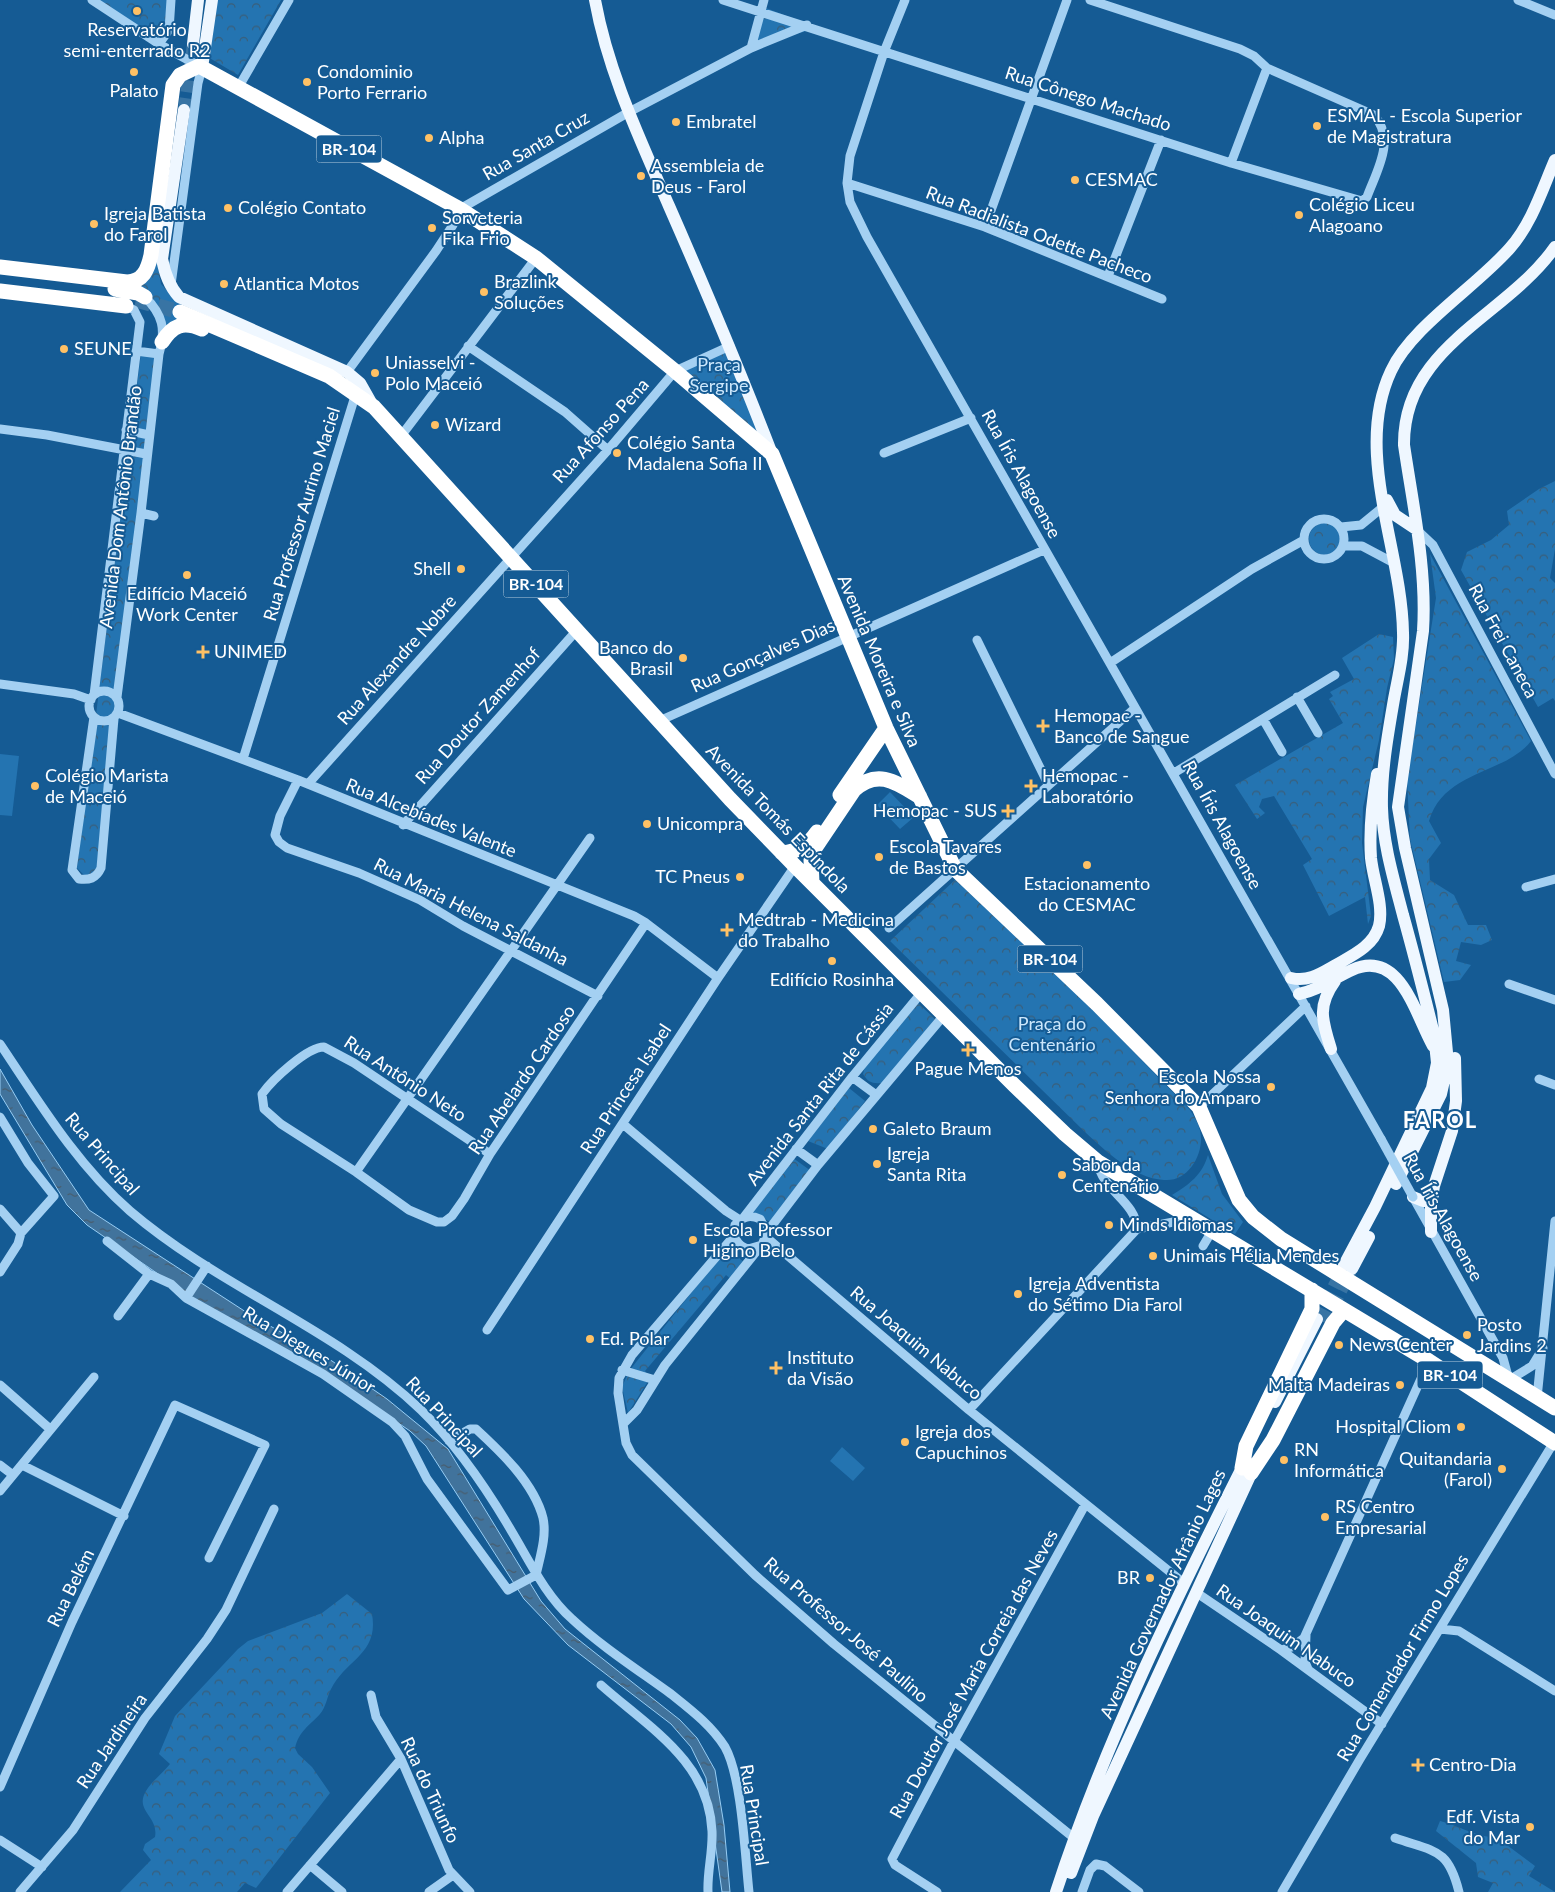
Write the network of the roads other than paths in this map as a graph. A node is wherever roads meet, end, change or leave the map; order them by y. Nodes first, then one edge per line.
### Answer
1 (92, 0) edge
2 (170, 0) edge
3 (212, 0) edge
4 (289, 0) edge
5 (595, 0) edge
6 (723, 0) edge
7 (764, 0) edge
8 (905, 0) edge
9 (1067, 0) edge
10 (1090, 0) edge
11 (1518, 0) edge
12 (195, 4) edge
13 (760, 12) junction
14 (1555, 15) edge
15 (807, 25) junction
16 (159, 44) junction
17 (193, 44) tunnel mouth
18 (751, 48) junction
19 (884, 52) junction
20 (200, 67) junction
21 (1268, 68) junction
22 (238, 88) junction
23 (1032, 98) junction
24 (184, 110) tunnel mouth
25 (629, 112) junction
26 (1161, 140) junction
27 (1555, 160) edge
28 (1231, 163) junction
29 (847, 183) junction
30 (460, 210) junction
31 (985, 227) junction
32 (1555, 247) edge
33 (536, 258) junction
34 (0, 267) edge
35 (53, 272) junction
36 (1108, 276) junction
37 (0, 282) edge
38 (171, 286) junction
39 (0, 291) edge
40 (145, 297) joint
41 (1162, 299) dead end
42 (126, 302) junction
43 (180, 304) junction
44 (468, 346) junction
45 (730, 346) junction
46 (160, 348) junction
47 (136, 351) junction
48 (313, 369) junction
49 (675, 371) junction
50 (348, 372) junction
51 (356, 392) junction
52 (374, 406) junction
53 (971, 418) junction
54 (0, 429) edge
55 (126, 430) junction
56 (149, 435) junction
57 (401, 436) junction
58 (124, 450) junction
59 (608, 450) junction
60 (884, 453) dead end
61 (146, 454) junction
62 (772, 454) junction
63 (1380, 468) junction
64 (1383, 507) junction
65 (141, 513) junction
66 (154, 516) dead end
67 (1341, 527) junction
68 (1416, 529) junction
69 (1304, 540) junction
70 (1343, 546) junction
71 (1044, 550) junction
72 (510, 557) junction
73 (1394, 563) junction
74 (578, 629) junction
75 (847, 636) junction
76 (977, 640) dead end
77 (1110, 663) junction
78 (1335, 675) dead end
79 (0, 684) edge
80 (117, 697) junction
81 (92, 698) junction
82 (1297, 698) junction
83 (1135, 708) junction
84 (116, 716) junction
85 (94, 717) junction
86 (1263, 719) junction
87 (659, 721) junction
88 (886, 728) junction
89 (1318, 733) dead end
90 (1389, 741) junction
91 (1282, 752) dead end
92 (867, 758) junction
93 (243, 759) junction
94 (1174, 772) junction
95 (1555, 774) edge
96 (885, 779) junction
97 (298, 780) junction
98 (308, 784) junction
99 (1048, 784) junction
100 (920, 797) junction
101 (403, 825) junction
102 (590, 838) dead end
103 (782, 853) junction
104 (795, 866) junction
105 (955, 869) junction
106 (1555, 879) edge
107 (812, 883) junction
108 (556, 886) junction
109 (1526, 887) dead end
110 (646, 923) junction
111 (889, 928) dead end
112 (510, 951) junction
113 (718, 978) junction
114 (1291, 978) junction
115 (1337, 979) junction
116 (1509, 984) dead end
117 (922, 992) junction
118 (1299, 994) junction
119 (598, 996) junction
120 (1555, 1000) edge
121 (1306, 1006) junction
122 (1443, 1010) junction
123 (945, 1014) junction
124 (0, 1044) edge
125 (1330, 1049) junction
126 (1438, 1054) junction
127 (852, 1077) junction
128 (1539, 1079) dead end
129 (1555, 1085) edge
130 (876, 1094) junction
131 (408, 1099) junction
132 (1199, 1107) junction
133 (0, 1117) edge
134 (623, 1124) junction
135 (796, 1148) junction
136 (490, 1154) junction
137 (1098, 1162) junction
138 (818, 1165) junction
139 (356, 1172) junction
140 (1433, 1195) junction
141 (1413, 1197) junction
142 (0, 1209) edge
143 (1189, 1219) junction
144 (740, 1221) junction
145 (1555, 1221) edge
146 (1137, 1229) junction
147 (1212, 1231) junction
148 (1431, 1232) junction
149 (21, 1233) junction
150 (734, 1236) junction
151 (765, 1238) junction
152 (107, 1241) dead end
153 (1203, 1246) dead end
154 (208, 1266) junction
155 (0, 1272) edge
156 (149, 1274) junction
157 (1312, 1290) junction
158 (187, 1296) junction
159 (1344, 1310) junction
160 (118, 1316) dead end
161 (1321, 1321) tunnel mouth
162 (487, 1330) dead end
163 (1543, 1348) junction
164 (1428, 1361) junction
165 (622, 1370) junction
166 (94, 1377) dead end
167 (655, 1380) junction
168 (1509, 1380) junction
169 (0, 1385) edge
170 (1537, 1398) junction
171 (1555, 1408) edge
172 (969, 1410) junction
173 (623, 1424) junction
174 (50, 1429) junction
175 (449, 1441) junction
176 (1554, 1443) edge
177 (0, 1465) edge
178 (22, 1465) junction
179 (1247, 1471) junction
180 (13, 1475) junction
181 (0, 1491) edge
182 (1085, 1505) junction
183 (274, 1509) dead end
184 (124, 1516) junction
185 (209, 1558) dead end
186 (534, 1576) junction
187 (1185, 1584) junction
188 (1196, 1593) junction
189 (1448, 1614) junction
190 (1186, 1616) junction
191 (1440, 1629) junction
192 (1458, 1631) junction
193 (1306, 1635) junction
194 (1281, 1650) junction
195 (1308, 1669) junction
196 (601, 1685) dead end
197 (1555, 1691) edge
198 (372, 1695) dead end
199 (1382, 1724) junction
200 (953, 1742) junction
201 (401, 1759) junction
202 (0, 1787) edge
203 (1074, 1838) junction
204 (1396, 1838) dead end
205 (0, 1840) edge
206 (310, 1865) junction
207 (42, 1867) junction
208 (453, 1875) junction
209 (24, 1890) edge
210 (286, 1892) edge
211 (342, 1892) edge
212 (429, 1892) edge
213 (470, 1892) edge
214 (708, 1892) edge
215 (748, 1892) edge
216 (937, 1892) edge
217 (1056, 1892) edge
218 (1064, 1892) edge
219 (1082, 1892) edge
220 (1139, 1892) edge
221 (1282, 1892) edge
222 (1459, 1892) edge

1 - 16 street
2 - 16 street
3 - 20 main road
4 - 22 street
5 - 25 main road, Avenida Moreira e Silva
6 - 13 street, Rua Cônego Machado
7 - 13 street
8 - 19 street, Rua Íris Alagoense
9 - 23 street
10 - 21 street
11 - 14 street
12 - 17 main road
13 - 15 street, Rua Cônego Machado
13 - 18 street
15 - 18 street, Rua Santa Cruz
15 - 19 street, Rua Cônego Machado
16 - 20 street
18 - 25 street, Rua Santa Cruz
19 - 23 street, Rua Cônego Machado
19 - 29 street, Rua Íris Alagoense
20 - 22 highway, BR-104
20 - 35 highway
20 - 38 street
21 - 28 street
21 - 28 street, Rua Cônego Machado
22 - 30 highway, BR-104
23 - 26 street, Rua Cônego Machado
23 - 31 street
24 - 38 main road
25 - 30 street, Rua Santa Cruz
25 - 45 main road, Avenida Moreira e Silva
26 - 28 street, Rua Cônego Machado
26 - 36 street
27 - 63 main road
29 - 31 street, Rua Radialista Odette Pacheco
29 - 53 street, Rua Íris Alagoense
30 - 33 highway, BR-104
30 - 50 street
31 - 36 street, Rua Radialista Odette Pacheco
32 - 68 main road
33 - 44 street
33 - 49 highway, BR-104
34 - 35 highway
35 - 40 highway
36 - 41 street, Rua Radialista Odette Pacheco
37 - 42 highway
38 - 43 main road
39 - 42 highway
40 - 46 street, Avenida Dom Antônio Brandão
42 - 47 street, Avenida Dom Antônio Brandão
43 - 48 highway, BR-104
43 - 50 main road
44 - 57 street
44 - 59 street
45 - 49 street, Rua Afonso Pena
45 - 62 main road, Avenida Moreira e Silva
46 - 47 street
46 - 48 highway
46 - 56 street, Avenida Dom Antônio Brandão
47 - 55 street, Avenida Dom Antônio Brandão
48 - 51 highway, BR-104
49 - 59 street, Rua Afonso Pena
49 - 62 highway, BR-104
50 - 52 main road
51 - 52 highway, Avenida Tomás Espíndola / BR-104
51 - 93 street, Rua Professor Aurino Maciel
52 - 57 highway, Avenida Tomás Espíndola / BR-104
53 - 60 street
53 - 71 street, Rua Íris Alagoense
54 - 58 street
55 - 56 street
55 - 58 street, Avenida Dom Antônio Brandão
56 - 61 street, Avenida Dom Antônio Brandão
57 - 72 highway, Avenida Tomás Espíndola / BR-104
58 - 61 street
58 - 81 street, Avenida Dom Antônio Brandão
59 - 72 street, Rua Afonso Pena
61 - 65 street, Avenida Dom Antônio Brandão
62 - 75 highway, Avenida Moreira e Silva / BR-104
63 - 64 main road
63 - 68 main road
64 - 67 street
64 - 73 main road
65 - 66 street
65 - 80 street, Avenida Dom Antônio Brandão
67 - 69 street
67 - 70 street
68 - 95 street, Rua Frei Caneca
68 - 122 main road
69 - 70 street
69 - 77 street
70 - 73 street
71 - 75 street, Rua Gonçalves Dias
71 - 77 street, Rua Íris Alagoense
72 - 74 highway, Avenida Tomás Espíndola / BR-104
72 - 98 street, Rua Alexandre Nobre
73 - 90 main road
74 - 87 highway, Avenida Tomás Espíndola / BR-104
74 - 101 street, Rua Doutor Zamenhof
75 - 87 street, Rua Gonçalves Dias
75 - 88 highway, Avenida Moreira e Silva / BR-104
76 - 99 street
77 - 83 street, Rua Íris Alagoense
78 - 82 street
79 - 81 street
80 - 81 street
80 - 84 street
81 - 85 street
82 - 86 street
82 - 89 street
83 - 94 street, Rua Íris Alagoense
83 - 99 street
84 - 85 street
84 - 85 street
84 - 93 street, Rua Alcebíades Valente
86 - 91 street
86 - 94 street
87 - 103 highway, Avenida Tomás Espíndola / BR-104
88 - 92 highway
88 - 100 highway, Avenida Moreira e Silva / BR-104
90 - 114 main road
90 - 126 main road
92 - 96 highway
92 - 103 highway
93 - 97 street, Rua Alcebíades Valente
94 - 114 street, Rua Íris Alagoense
96 - 100 highway
96 - 107 highway
97 - 98 street, Rua Alcebíades Valente
97 - 112 street, Rua Maria Helena Saldanha
98 - 101 street, Rua Alcebíades Valente
99 - 105 street
100 - 105 highway, Avenida Moreira e Silva / BR-104
101 - 108 street, Rua Alcebíades Valente
102 - 108 street
103 - 104 highway, Avenida Tomás Espíndola / BR-104
104 - 107 highway, Avenida Tomás Espíndola / BR-104
104 - 113 street, Rua Princesa Isabel
105 - 111 street
105 - 132 highway, Avenida Moreira e Silva / BR-104
106 - 109 street
107 - 117 highway, Avenida Tomás Espíndola / BR-104
108 - 110 street, Rua Alcebíades Valente
108 - 112 street
110 - 113 street, Rua Alcebíades Valente
110 - 119 street, Rua Abelardo Cardoso
112 - 119 street, Rua Maria Helena Saldanha
112 - 131 street
113 - 134 street, Rua Princesa Isabel
114 - 118 street, Rua Íris Alagoense
115 - 118 main road
115 - 125 main road
115 - 126 main road
116 - 120 street
117 - 123 highway, Avenida Tomás Espíndola / BR-104
117 - 127 street, Avenida Santa Rita de Cássia
118 - 121 street, Rua Íris Alagoense
119 - 136 street, Rua Abelardo Cardoso
121 - 125 street, Rua Íris Alagoense
121 - 132 street
122 - 126 main road
122 - 140 main road
123 - 130 street
123 - 137 highway, Avenida Tomás Espíndola / BR-104
124 - 154 street, Rua Principal
125 - 141 street, Rua Íris Alagoense, bridge
127 - 130 street
127 - 135 street, Avenida Santa Rita de Cássia
128 - 129 street
130 - 138 street
131 - 136 street, Rua Antônio Neto
131 - 139 street
131 - 139 street, Rua Antônio Neto
132 - 168 highway, Avenida Moreira e Silva / BR-104
133 - 149 street
134 - 144 street
134 - 162 street, Rua Princesa Isabel
135 - 138 street
135 - 144 street, Avenida Santa Rita de Cássia
136 - 139 street, Rua Abelardo Cardoso
137 - 143 highway, Avenida Tomás Espíndola / BR-104
137 - 146 street
138 - 151 street
140 - 141 main road
140 - 148 main road
141 - 148 street, Rua Íris Alagoense
142 - 149 street
143 - 146 street
143 - 147 highway, Avenida Tomás Espíndola / BR-104
144 - 150 street
144 - 151 street
145 - 163 street
146 - 172 street
147 - 153 street
147 - 157 highway, Avenida Tomás Espíndola / BR-104
148 - 168 street, Rua Íris Alagoense
149 - 155 street
150 - 151 street
150 - 165 street
151 - 167 street
151 - 172 street, Rua Joaquim Nabuco
152 - 156 street, Rua Diegues Júnior
154 - 158 street
154 - 175 street, Rua Principal
156 - 158 street, Rua Diegues Júnior
156 - 160 street
157 - 159 highway, BR-104
157 - 179 highway
158 - 186 street, Rua Diegues Júnior
159 - 164 highway, BR-104
159 - 179 highway
161 - 179 main road, Avenida Governador Afrânio Lages
163 - 168 street
163 - 170 street
164 - 176 highway, BR-104
164 - 193 street
165 - 167 street
165 - 173 street
166 - 174 street
167 - 173 street
168 - 170 highway, BR-104
169 - 174 street
170 - 171 highway, BR-104
172 - 182 street, Rua Joaquim Nabuco
173 - 200 street, Rua Professor José Paulino
174 - 178 street
175 - 186 street, Rua Principal
175 - 186 street
176 - 189 street, Rua Comendador Firmo Lopes
177 - 180 street
178 - 180 street
178 - 184 street
179 - 187 main road, Avenida Governador Afrânio Lages
179 - 188 main road, Avenida Governador Afrânio Lages
180 - 181 street
182 - 187 street, Rua Joaquim Nabuco
182 - 200 street, Rua Doutor José Maria Correia das Neves
183 - 207 street, Rua Jardineira
184 - 185 street, Rua Belém
184 - 202 street, Rua Belém
186 - 215 street, Rua Principal
187 - 190 main road
187 - 203 main road, Avenida Governador Afrânio Lages
188 - 190 main road, Avenida Governador Afrânio Lages
188 - 194 street, Rua Joaquim Nabuco
189 - 191 street, Rua Comendador Firmo Lopes
189 - 192 street
190 - 218 main road, Avenida Governador Afrânio Lages
191 - 192 street
191 - 199 street, Rua Comendador Firmo Lopes
192 - 197 street
193 - 194 street
193 - 195 street
194 - 195 street, Rua Joaquim Nabuco
195 - 199 street, Rua Joaquim Nabuco
196 - 214 street
198 - 201 street, Rua do Triunfo
199 - 221 street, Rua Comendador Firmo Lopes
200 - 203 street, Rua Professor José Paulino
200 - 216 street, Rua Doutor José Maria Correia das Neves
201 - 206 street
201 - 208 street, Rua do Triunfo
203 - 217 main road, Avenida Governador Afrânio Lages
204 - 222 street
205 - 207 street
206 - 210 street
206 - 211 street
207 - 209 street, Rua Jardineira
208 - 212 street
208 - 213 street, Rua do Triunfo
219 - 220 street

